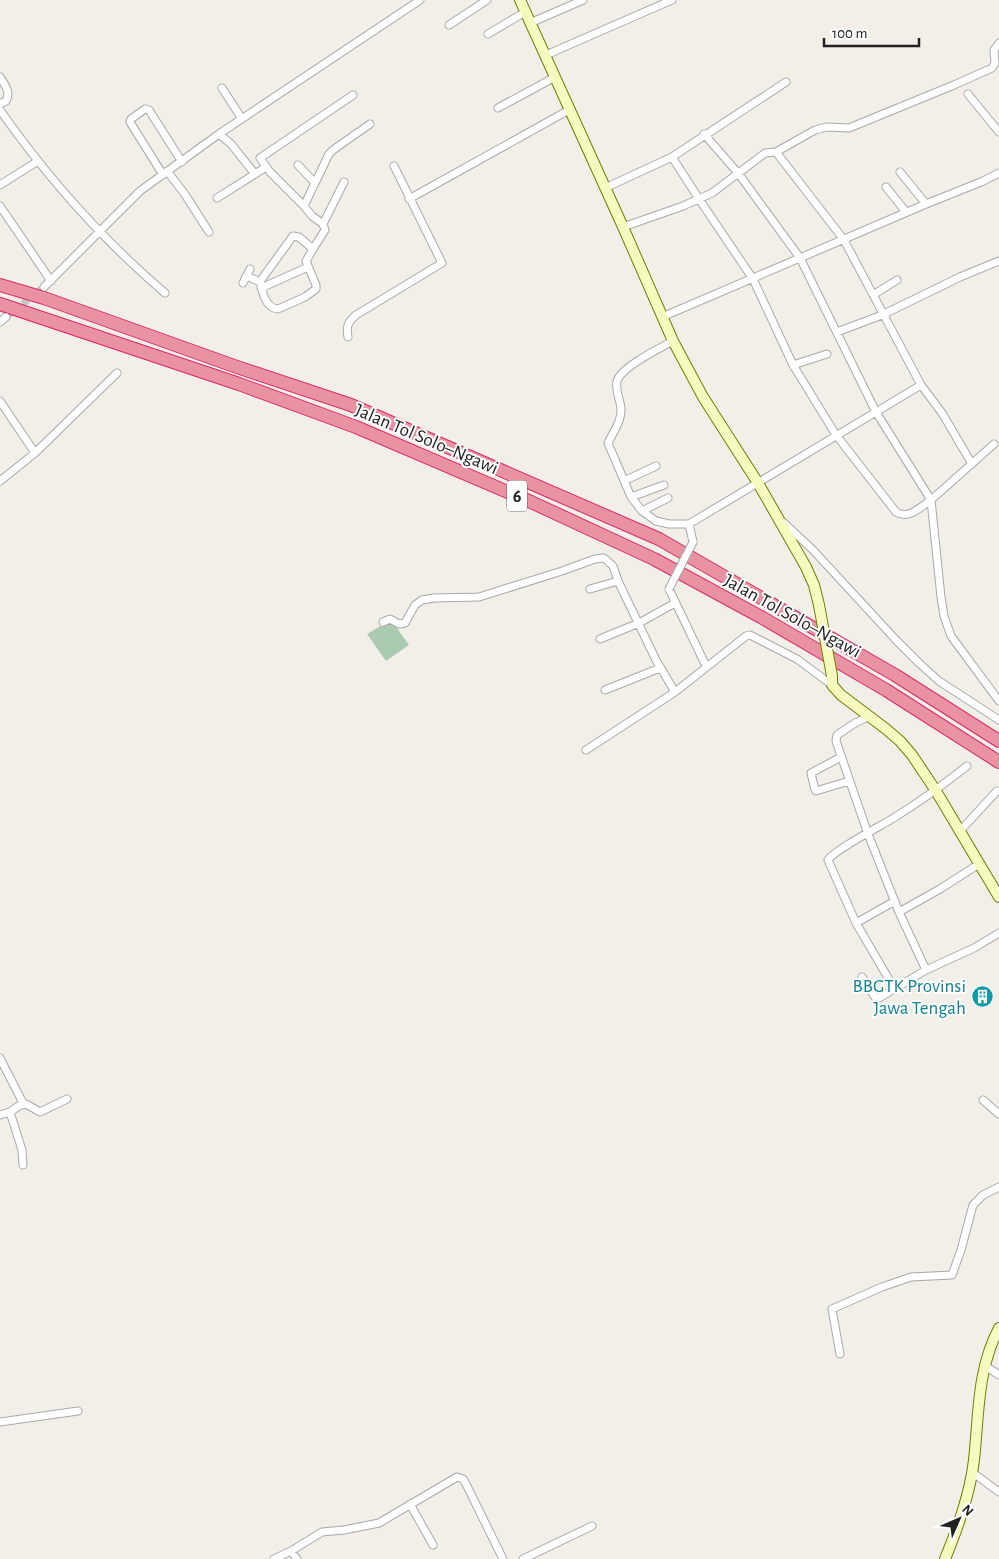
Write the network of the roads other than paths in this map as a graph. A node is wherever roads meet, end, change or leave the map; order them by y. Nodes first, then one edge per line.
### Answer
1 (420, 0) edge
2 (487, 0) edge
3 (520, 0) edge
4 (583, 0) edge
5 (672, 0) edge
6 (525, 12) junction
7 (530, 23) junction
8 (449, 25) dead end
9 (488, 34) dead end
10 (999, 43) edge
11 (546, 55) junction
12 (555, 77) junction
13 (0, 78) edge
14 (786, 82) dead end
15 (222, 88) dead end
16 (968, 94) dead end
17 (353, 95) dead end
18 (0, 104) edge
19 (498, 108) dead end
20 (0, 110) edge
21 (569, 110) junction
22 (242, 119) junction
23 (370, 124) dead end
24 (999, 132) edge
25 (219, 134) junction
26 (704, 134) junction
27 (776, 152) junction
28 (672, 157) junction
29 (38, 161) junction
30 (182, 162) junction
31 (298, 165) dead end
32 (394, 166) dead end
33 (266, 167) junction
34 (900, 172) dead end
35 (165, 173) junction
36 (738, 173) junction
37 (999, 173) edge
38 (255, 174) junction
39 (344, 182) dead end
40 (316, 183) junction
41 (0, 185) edge
42 (886, 187) dead end
43 (605, 188) junction
44 (218, 198) dead end
45 (409, 199) junction
46 (699, 199) junction
47 (926, 204) junction
48 (0, 206) edge
49 (304, 206) junction
50 (906, 212) junction
51 (323, 224) junction
52 (623, 227) junction
53 (99, 231) junction
54 (208, 232) dead end
55 (844, 240) junction
56 (314, 248) junction
57 (800, 258) junction
58 (999, 261) edge
59 (308, 267) junction
60 (247, 276) dead end
61 (753, 279) junction
62 (897, 280) dead end
63 (51, 281) junction
64 (0, 285) edge
65 (260, 285) junction
66 (44, 287) tunnel mouth
67 (165, 293) dead end
68 (873, 295) junction
69 (0, 304) edge
70 (882, 315) junction
71 (662, 317) junction
72 (837, 332) junction
73 (348, 337) dead end
74 (673, 341) junction
75 (828, 354) dead end
76 (793, 365) junction
77 (117, 373) dead end
78 (921, 385) junction
79 (0, 401) edge
80 (876, 412) junction
81 (836, 435) junction
82 (994, 444) dead end
83 (35, 453) junction
84 (972, 464) junction
85 (656, 466) dead end
86 (624, 480) junction
87 (0, 481) edge
88 (758, 484) junction
89 (664, 485) dead end
90 (631, 497) junction
91 (668, 498) dead end
92 (930, 500) junction
93 (642, 511) junction
94 (775, 514) junction
95 (689, 524) junction
96 (618, 581) junction
97 (590, 589) dead end
98 (675, 603) junction
99 (383, 622) dead end
100 (639, 624) junction
101 (600, 639) dead end
102 (706, 666) junction
103 (660, 668) junction
104 (832, 681) junction
105 (605, 690) dead end
106 (675, 692) junction
107 (999, 701) edge
108 (870, 716) junction
109 (999, 720) edge
110 (999, 741) edge
111 (586, 750) dead end
112 (841, 756) junction
113 (999, 762) edge
114 (967, 766) dead end
115 (849, 781) junction
116 (936, 791) junction
117 (998, 791) dead end
118 (959, 832) junction
119 (868, 834) junction
120 (979, 864) junction
121 (999, 897) edge
122 (895, 902) junction
123 (899, 912) junction
124 (856, 922) junction
125 (999, 933) edge
126 (926, 970) junction
127 (862, 977) dead end
128 (894, 988) junction
129 (1, 1062) edge
130 (67, 1099) dead end
131 (983, 1100) dead end
132 (23, 1105) junction
133 (10, 1112) junction
134 (999, 1114) edge
135 (0, 1115) edge
136 (23, 1165) dead end
137 (999, 1187) edge
138 (999, 1328) edge
139 (840, 1354) dead end
140 (984, 1365) junction
141 (999, 1375) edge
142 (78, 1411) dead end
143 (0, 1422) edge
144 (972, 1472) junction
145 (999, 1492) edge
146 (410, 1504) junction
147 (592, 1526) dead end
148 (433, 1545) dead end
149 (291, 1552) junction
150 (274, 1559) edge
151 (297, 1559) edge
152 (503, 1559) edge
153 (523, 1559) edge
154 (945, 1559) edge

1 - 22 street
2 - 8 street
3 - 6 street
4 - 7 street
5 - 11 street
6 - 7 street
6 - 9 street
7 - 11 street
10 - 27 street
11 - 12 street
12 - 19 street
12 - 21 street
13 - 18 street
14 - 26 street
15 - 22 street
16 - 24 street
17 - 33 street
20 - 29 street
21 - 43 street
21 - 45 street
22 - 25 street
23 - 40 street
25 - 30 street
25 - 38 street
26 - 28 street
26 - 36 street
27 - 36 street
27 - 55 street
28 - 43 street
28 - 46 street
29 - 41 street
29 - 53 street
30 - 35 street
30 - 35 street
31 - 40 street
32 - 45 street
33 - 38 street
33 - 49 street
34 - 47 street
35 - 53 street
35 - 54 street
36 - 46 street
36 - 57 street
37 - 47 street
38 - 44 street
39 - 51 street
40 - 49 street
42 - 50 street
43 - 52 street
45 - 73 street
46 - 52 street
46 - 61 street
47 - 50 street
48 - 63 street
49 - 51 street
50 - 55 street
51 - 56 street
52 - 71 street
53 - 63 street
53 - 67 street
55 - 57 street
55 - 68 street
56 - 59 street
56 - 65 street
57 - 61 street
57 - 72 street
58 - 70 street
59 - 65 street
59 - 65 street
60 - 65 street
61 - 71 street
61 - 76 street
62 - 68 street
63 - 66 street
64 - 110 highway, Jalan Tol Solo–Ngawi / 6
68 - 70 street
69 - 113 highway, Jalan Tol Solo–Ngawi / 6
70 - 72 street
70 - 78 street
71 - 74 street
72 - 80 street
74 - 86 street
74 - 88 street
75 - 76 street
76 - 81 street
77 - 83 street
78 - 80 street
78 - 84 street
79 - 83 street
80 - 81 street
80 - 92 street
81 - 88 street
81 - 92 street
82 - 84 street
83 - 87 street
84 - 92 street
85 - 86 street
86 - 90 street
88 - 94 street
88 - 95 street
89 - 90 street
90 - 93 street
91 - 93 street
92 - 107 street
93 - 95 street
94 - 104 street, bridge
94 - 109 street
95 - 98 street, bridge
96 - 97 street
96 - 99 street
96 - 100 street
98 - 100 street
98 - 102 street
100 - 101 street
100 - 103 street
102 - 104 street
102 - 106 street
103 - 105 street
103 - 106 street
104 - 108 street
106 - 111 street
108 - 112 street
108 - 116 street
112 - 115 street
112 - 115 street
114 - 116 street
115 - 119 street
116 - 118 street
116 - 119 street
117 - 118 street
118 - 120 street
119 - 122 street
119 - 124 street
120 - 121 street
120 - 123 street
122 - 123 street
122 - 124 street
123 - 126 street
124 - 128 street
125 - 126 street
126 - 128 street
127 - 128 street
129 - 132 street
130 - 132 street
131 - 134 street
132 - 133 street
133 - 135 street
133 - 136 street
137 - 139 street
138 - 140 street
140 - 141 street
140 - 144 street
142 - 143 street
144 - 145 street
144 - 154 street
146 - 148 street
146 - 149 street
146 - 152 street
147 - 153 street
149 - 150 street
149 - 151 street

